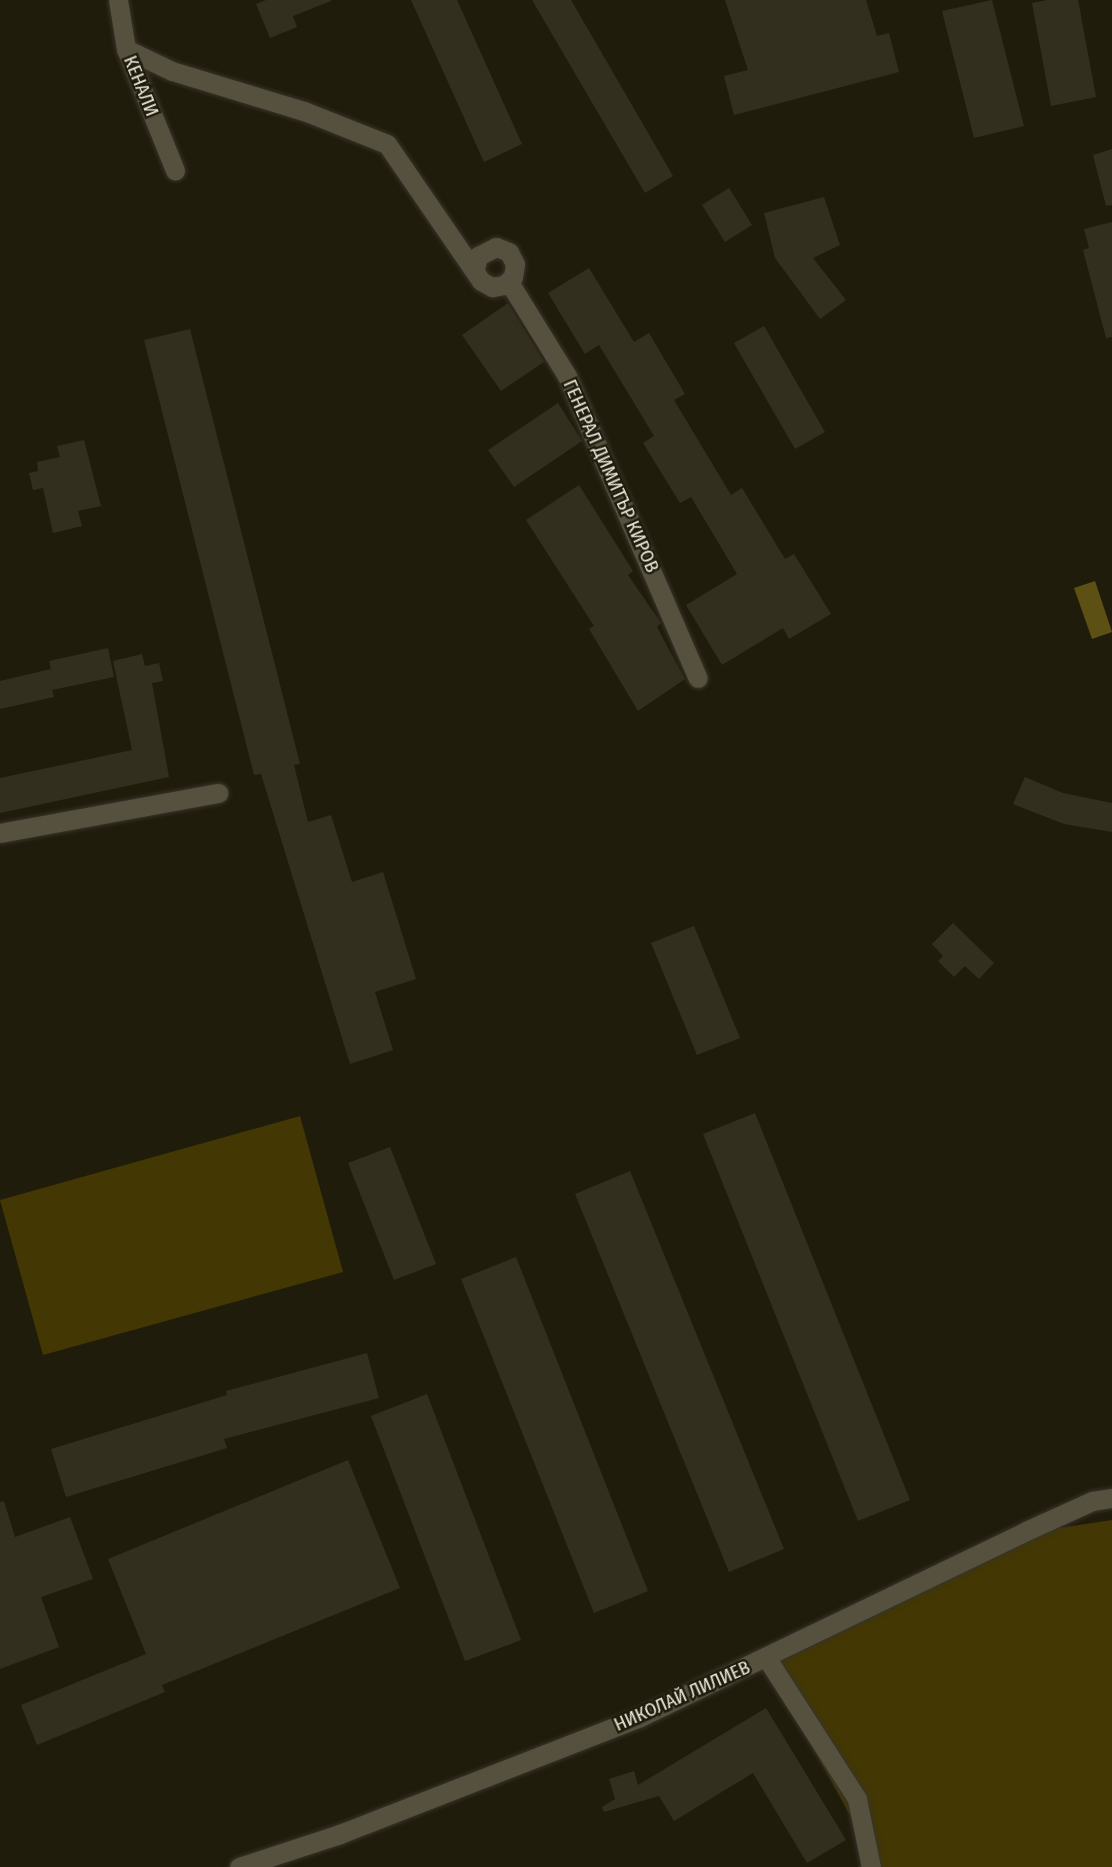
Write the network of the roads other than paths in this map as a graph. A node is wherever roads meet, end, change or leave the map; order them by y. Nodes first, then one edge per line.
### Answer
1 (118, 0) edge
2 (126, 49) junction
3 (175, 170) dead end
4 (455, 241) junction
5 (489, 248) junction
6 (475, 269) junction
7 (509, 282) junction
8 (698, 678) dead end
9 (218, 793) dead end
10 (0, 833) edge
11 (1112, 1498) edge
12 (766, 1657) junction
13 (239, 1867) edge
14 (871, 1867) edge

1 - 2 street, КЕНАЛИ
2 - 3 street, КЕНАЛИ
2 - 4 street
4 - 5 street
4 - 6 street
5 - 6 street
5 - 7 street
6 - 7 street
7 - 8 street, ГЕНЕРАЛ ДИМИТЪР КИРОВ
9 - 10 street
11 - 12 street, НИКОЛАЙ ЛИЛИЕВ
12 - 13 street, НИКОЛАЙ ЛИЛИЕВ
12 - 14 street

